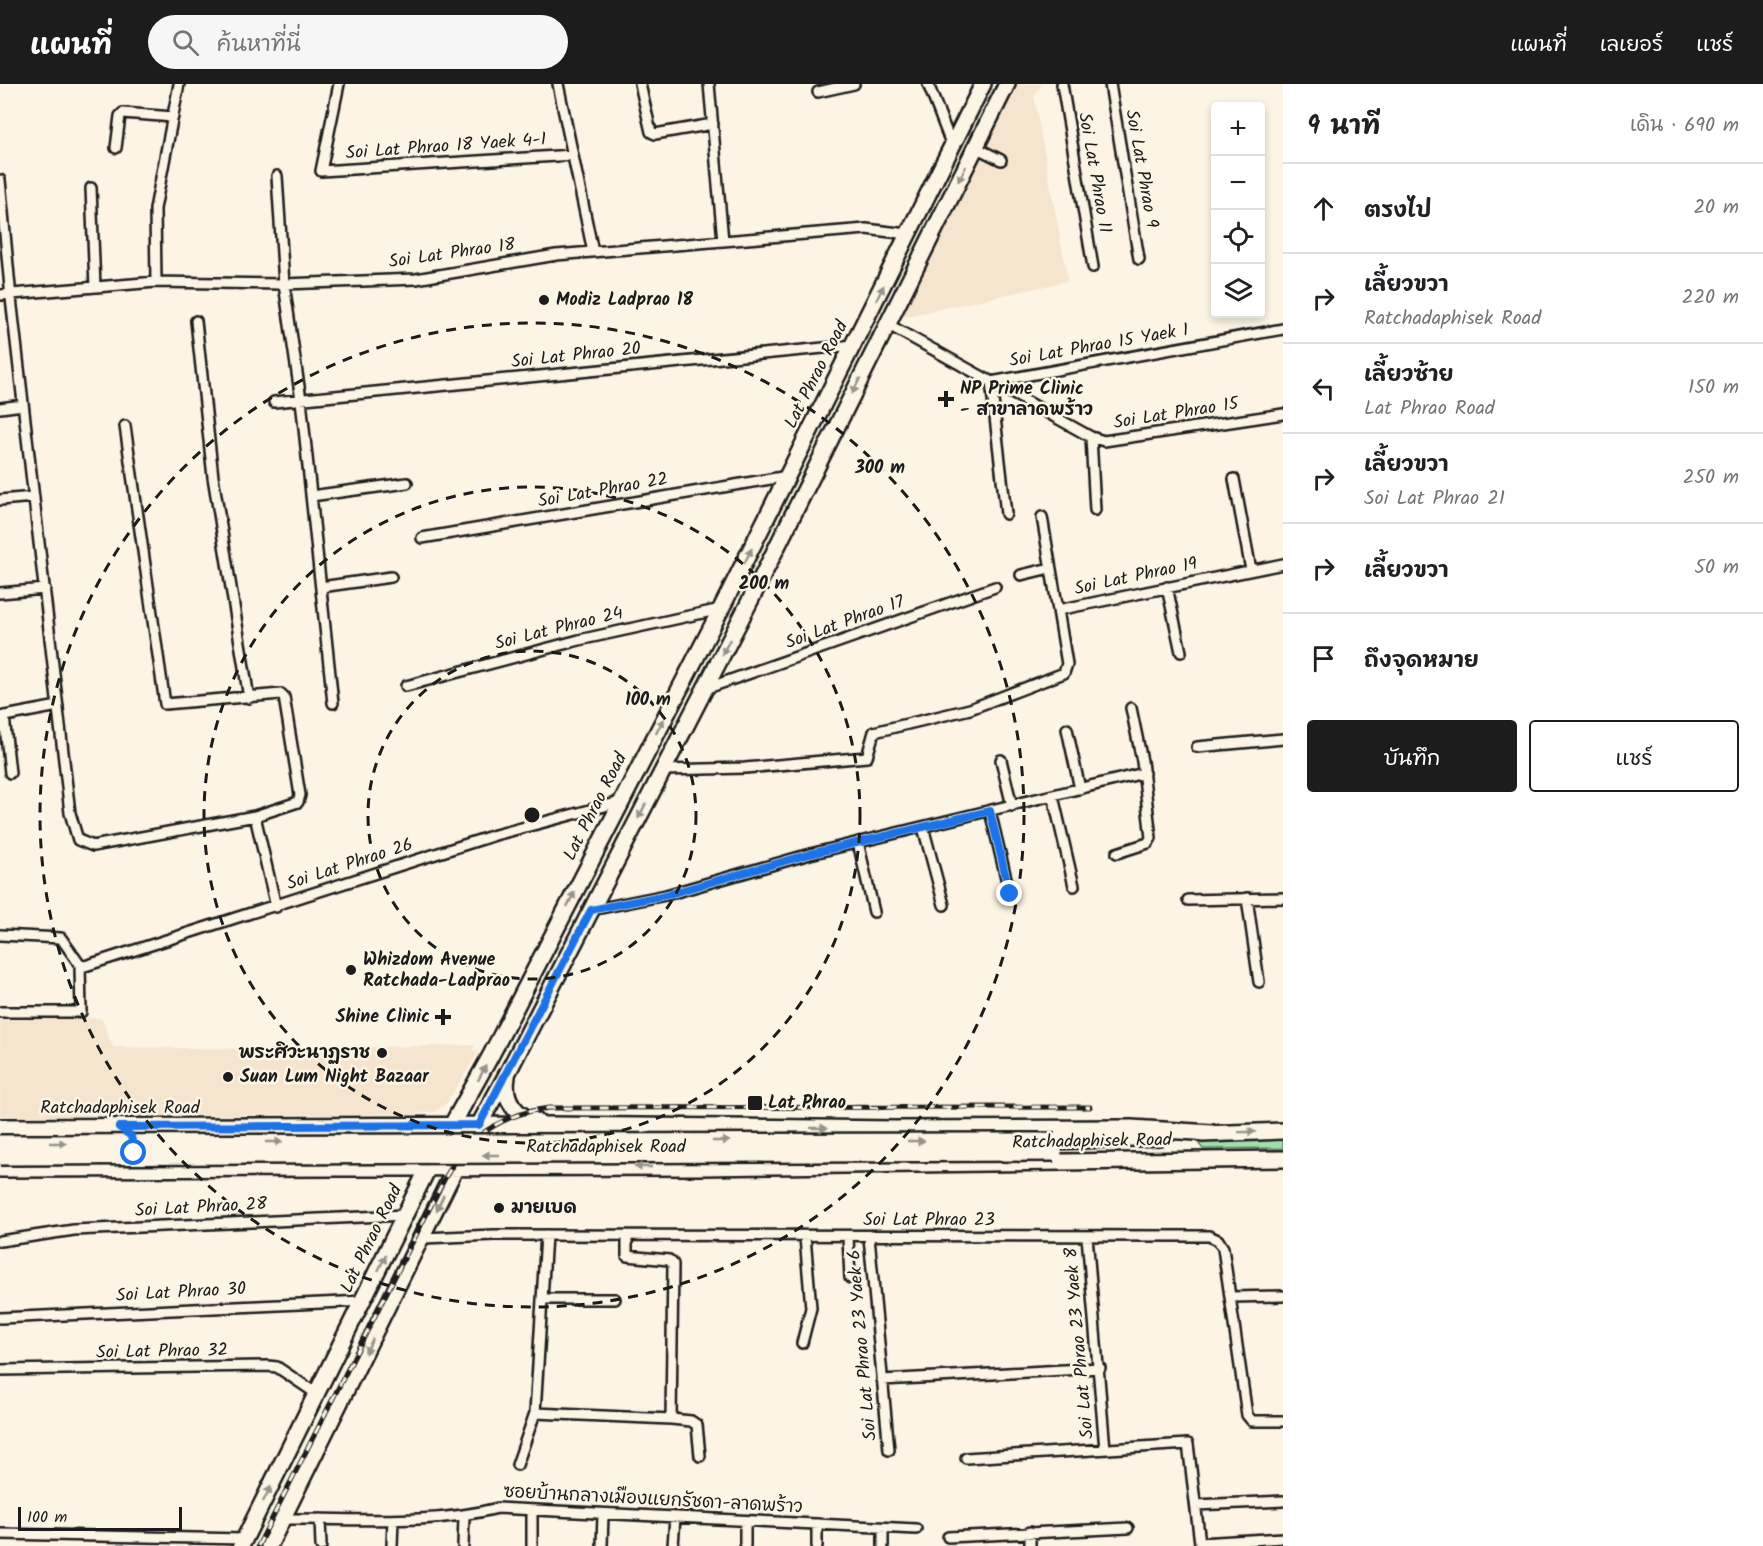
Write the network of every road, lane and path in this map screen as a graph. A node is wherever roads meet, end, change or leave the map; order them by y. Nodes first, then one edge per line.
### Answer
1 (179, 84) edge
2 (339, 84) edge
3 (345, 84) edge
4 (558, 84) edge
5 (640, 84) edge
6 (710, 84) edge
7 (854, 84) edge
8 (928, 84) edge
9 (983, 84) edge
10 (1007, 84) edge
11 (1062, 84) edge
12 (1110, 84) edge
13 (818, 92) dead end
14 (173, 117) junction
15 (713, 124) junction
16 (952, 146) junction
17 (975, 147) junction
18 (116, 148) dead end
19 (573, 155) junction
20 (1001, 160) dead end
21 (277, 176) dead end
22 (0, 180) edge
23 (91, 188) dead end
24 (908, 234) junction
25 (723, 241) junction
26 (593, 252) junction
27 (1139, 259) dead end
28 (1093, 267) dead end
29 (156, 282) junction
30 (284, 284) junction
31 (95, 287) junction
32 (5, 295) edge
33 (870, 314) junction
34 (196, 321) dead end
35 (887, 324) junction
36 (1283, 329) edge
37 (854, 345) junction
38 (871, 356) junction
39 (992, 382) junction
40 (301, 400) junction
41 (274, 402) dead end
42 (23, 405) junction
43 (0, 408) edge
44 (1283, 414) edge
45 (125, 426) dead end
46 (1091, 437) junction
47 (788, 476) junction
48 (1234, 479) dead end
49 (407, 483) dead end
50 (311, 496) junction
51 (34, 497) junction
52 (0, 500) edge
53 (1095, 510) dead end
54 (1006, 513) dead end
55 (1042, 517) dead end
56 (422, 538) dead end
57 (1283, 564) edge
58 (1050, 568) junction
59 (1251, 570) junction
60 (1021, 575) dead end
61 (390, 577) dead end
62 (995, 586) dead end
63 (321, 587) junction
64 (1167, 587) junction
65 (45, 589) junction
66 (0, 593) edge
67 (721, 609) junction
68 (1058, 610) junction
69 (1181, 652) dead end
70 (406, 686) dead end
71 (705, 689) junction
72 (249, 698) junction
73 (333, 703) dead end
74 (58, 706) junction
75 (1131, 708) dead end
76 (2, 716) edge
77 (1067, 729) dead end
78 (1283, 739) edge
79 (1197, 747) dead end
80 (1001, 760) dead end
81 (663, 770) junction
82 (10, 773) dead end
83 (1144, 773) junction
84 (1080, 789) junction
85 (1053, 796) junction
86 (620, 802) junction
87 (1012, 806) junction
88 (990, 811) junction
89 (255, 816) junction
90 (923, 827) junction
91 (858, 842) junction
92 (1117, 853) dead end
93 (1074, 886) dead end
94 (1010, 894) dead end
95 (1247, 898) junction
96 (1283, 898) edge
97 (1188, 900) dead end
98 (944, 905) dead end
99 (276, 906) junction
100 (591, 910) junction
101 (874, 912) dead end
102 (0, 935) edge
103 (80, 965) junction
104 (1259, 982) dead end
105 (0, 1012) edge
106 (507, 1074) junction
107 (454, 1124) junction
108 (479, 1125) junction
109 (551, 1125) junction
110 (0, 1127) edge
111 (119, 1127) junction
112 (231, 1128) junction
113 (708, 1128) junction
114 (794, 1128) junction
115 (1283, 1131) edge
116 (1212, 1133) junction
117 (0, 1143) edge
118 (1054, 1147) junction
119 (0, 1157) edge
120 (1212, 1159) junction
121 (1283, 1159) edge
122 (799, 1165) junction
123 (429, 1166) junction
124 (232, 1167) junction
125 (456, 1167) junction
126 (702, 1167) junction
127 (119, 1168) junction
128 (0, 1169) edge
129 (405, 1215) junction
130 (546, 1235) junction
131 (627, 1236) junction
132 (1087, 1236) junction
133 (805, 1237) junction
134 (848, 1237) junction
135 (423, 1238) junction
136 (869, 1238) junction
137 (0, 1241) edge
138 (850, 1278) dead end
139 (1283, 1296) edge
140 (1231, 1297) junction
141 (543, 1299) junction
142 (615, 1299) dead end
143 (363, 1301) junction
144 (0, 1318) edge
145 (802, 1343) dead end
146 (1100, 1368) junction
147 (0, 1370) edge
148 (882, 1380) junction
149 (317, 1394) junction
150 (535, 1413) junction
151 (671, 1419) junction
152 (1283, 1420) edge
153 (1105, 1449) junction
154 (889, 1450) dead end
155 (700, 1456) dead end
156 (966, 1458) dead end
157 (517, 1465) dead end
158 (1283, 1501) edge
159 (1196, 1505) junction
160 (532, 1510) junction
161 (603, 1514) junction
162 (464, 1517) junction
163 (675, 1517) junction
164 (282, 1519) junction
165 (320, 1519) junction
166 (393, 1520) junction
167 (745, 1521) junction
168 (817, 1524) junction
169 (883, 1528) junction
170 (1128, 1528) dead end
171 (915, 1529) dead end
172 (1030, 1533) junction
173 (0, 1534) edge
174 (948, 1537) dead end
175 (1283, 1538) edge
176 (242, 1543) edge
177 (268, 1546) edge
178 (321, 1546) edge
179 (392, 1546) edge
180 (463, 1546) edge
181 (532, 1546) edge
182 (602, 1546) edge
183 (673, 1546) edge
184 (744, 1546) edge
185 (817, 1546) edge
186 (883, 1546) edge
187 (1030, 1546) edge

1 - 14 street
2 - 3 street
2 - 19 street, Soi Lat Phrao 18 Yaek 4-1
4 - 19 street
5 - 15 street
6 - 15 street
7 - 13 street
8 - 16 street
9 - 16 main road, Lat Phrao Road
10 - 17 main road
11 - 28 street, Soi Lat Phrao 11
12 - 27 street, Soi Lat Phrao 9
14 - 18 street
14 - 29 street
15 - 25 street
16 - 24 main road, Lat Phrao Road
17 - 20 street
17 -> 35 main road
19 - 26 street
21 - 30 street
22 - 32 street
23 - 31 street
24 - 25 street, Soi Lat Phrao 18
33 -> 24 main road, Lat Phrao Road
25 - 26 street, Soi Lat Phrao 18
26 - 30 street, Soi Lat Phrao 18
29 - 30 street, Soi Lat Phrao 18
29 - 31 street, Soi Lat Phrao 18
30 - 40 street
31 - 32 street, Soi Lat Phrao 18
32 - 42 street
33 - 35 main road
33 - 37 main road, Lat Phrao Road
34 - 72 street
35 - 38 main road
35 - 39 street, Soi Lat Phrao 15
36 - 39 street, Soi Lat Phrao 15 Yaek 1
37 - 38 main road
37 - 40 street, Soi Lat Phrao 20
37 - 47 main road, Lat Phrao Road
38 -> 71 main road
39 - 46 street, Soi Lat Phrao 15
39 - 54 street
40 - 41 street, Soi Lat Phrao 20
40 - 50 street
42 - 43 street
42 - 51 street
44 - 46 street, Soi Lat Phrao 15
45 - 72 street
46 - 53 street
47 - 56 street, Soi Lat Phrao 22
67 -> 47 main road, Lat Phrao Road
48 - 59 street
49 - 50 street
50 - 63 street
51 - 52 street
51 - 65 street
55 - 58 street
57 - 59 street, Soi Lat Phrao 19
58 - 60 street
58 - 68 street
59 - 64 street, Soi Lat Phrao 19
61 - 63 street
62 - 71 street, Soi Lat Phrao 17
63 - 73 street
64 - 68 street, Soi Lat Phrao 19
64 - 69 street
65 - 66 street
65 - 74 street
67 - 70 street, Soi Lat Phrao 24
86 -> 67 main road, Lat Phrao Road
68 - 81 street, Soi Lat Phrao 19
71 - 81 main road
72 - 89 street
74 - 76 street
74 - 89 street
75 - 83 street
76 - 82 street
77 - 84 street
78 - 79 street
80 - 87 street
81 -> 100 main road
83 - 84 street
83 - 92 street
84 - 85 street
85 - 87 street
85 - 93 street
86 - 99 street, Soi Lat Phrao 26
107 -> 86 main road, Lat Phrao Road
87 - 88 street
88 - 90 street
88 - 94 street
89 - 99 street, Soi Lat Phrao 26
90 - 91 street
90 - 98 street
91 - 100 street
91 - 101 street
95 - 96 street
95 - 97 street
95 - 104 street
99 - 103 street
100 - 106 main road
102 - 103 street
103 - 105 street
106 - 108 main road
106 - 109 main road
107 - 108 main road, Ratchadaphisek Road
107 - 112 main road, Ratchadaphisek Road
107 - 123 main road, Lat Phrao Road
108 - 109 main road, Ratchadaphisek Road
108 - 125 main road
109 - 113 main road, Ratchadaphisek Road
110 - 111 main road, Ratchadaphisek Road
111 - 112 main road, Ratchadaphisek Road
111 - 127 main road
112 - 124 main road
113 - 114 main road, Ratchadaphisek Road
113 - 126 main road
114 -> 116 main road, Ratchadaphisek Road
114 - 122 main road
116 -> 115 main road, Ratchadaphisek Road
116 - 118 main road, Ratchadaphisek Road
117 -> 118 main road, Ratchadaphisek Road, bridge
118 -> 119 main road, Ratchadaphisek Road, bridge
118 - 120 main road, Ratchadaphisek Road
120 - 121 main road, Ratchadaphisek Road
120 - 122 main road, Ratchadaphisek Road
122 - 126 main road, Ratchadaphisek Road
123 - 124 main road, Ratchadaphisek Road
123 - 125 main road, Ratchadaphisek Road
123 - 129 main road, Lat Phrao Road
124 - 127 main road, Ratchadaphisek Road
126 -> 125 main road, Ratchadaphisek Road
125 -> 135 main road
127 - 128 main road, Ratchadaphisek Road
129 - 137 street, Soi Lat Phrao 28
143 -> 129 main road, Lat Phrao Road
130 - 131 street, Soi Lat Phrao 23
130 - 135 street, Soi Lat Phrao 23
130 - 141 street
131 - 133 street, Soi Lat Phrao 23
131 - 151 street
132 - 136 street, Soi Lat Phrao 23
132 - 140 street, Soi Lat Phrao 23
132 - 146 street, Soi Lat Phrao 23 Yaek 8
133 - 134 street, Soi Lat Phrao 23
133 - 145 street
134 - 136 street, Soi Lat Phrao 23
134 - 138 street
135 -> 164 main road
136 - 148 street, Soi Lat Phrao 23 Yaek 6
139 - 140 street
140 - 152 street, Soi Lat Phrao 23
141 - 142 street
141 - 150 street
143 - 144 street, Soi Lat Phrao 30
143 - 149 main road, Lat Phrao Road
146 - 148 street
146 - 153 street, Soi Lat Phrao 23 Yaek 8
147 - 149 street, Soi Lat Phrao 32
148 - 154 street, Soi Lat Phrao 23 Yaek 6
176 -> 149 main road, Lat Phrao Road
150 - 151 street
150 - 157 street
151 - 155 street
153 - 156 street
153 - 159 street
158 - 159 street
159 - 175 street
160 - 161 street, ซอยบ้านกลางเมืองแยกรัชดา-ลาดพร้าว
160 - 162 street, ซอยบ้านกลางเมืองแยกรัชดา-ลาดพร้าว
160 - 181 street
161 - 163 street, ซอยบ้านกลางเมืองแยกรัชดา-ลาดพร้าว
161 - 182 street
162 - 166 street, ซอยบ้านกลางเมืองแยกรัชดา-ลาดพร้าว
162 - 180 street
163 - 167 street, ซอยบ้านกลางเมืองแยกรัชดา-ลาดพร้าว
163 - 183 street
164 - 165 street, ซอยบ้านกลางเมืองแยกรัชดา-ลาดพร้าว
164 - 177 main road
165 - 166 street, ซอยบ้านกลางเมืองแยกรัชดา-ลาดพร้าว
165 - 178 street
166 - 179 street
167 - 168 street, ซอยบ้านกลางเมืองแยกรัชดา-ลาดพร้าว
167 - 184 street
168 - 169 street, ซอยบ้านกลางเมืองแยกรัชดา-ลาดพร้าว
168 - 185 street
169 - 171 street, ซอยบ้านกลางเมืองแยกรัชดา-ลาดพร้าว
169 - 186 street
170 - 172 street
172 - 174 street
172 - 187 street
173 - 176 street

